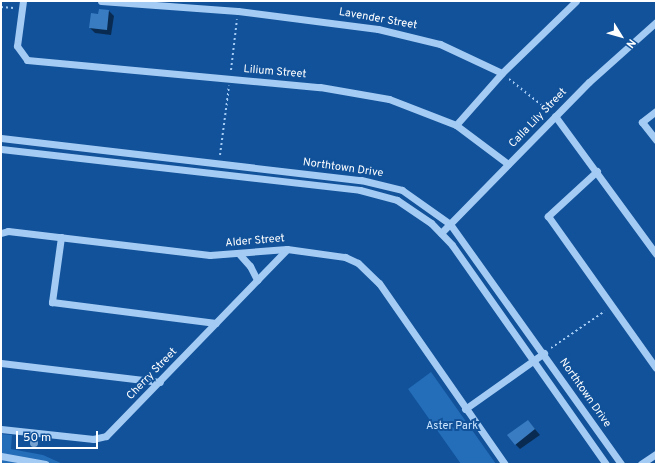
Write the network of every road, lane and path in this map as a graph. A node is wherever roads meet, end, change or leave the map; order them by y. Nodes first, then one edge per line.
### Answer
1 (22, 1) edge
2 (101, 1) edge
3 (576, 1) edge
4 (1, 7) edge
5 (21, 9) junction
6 (238, 11) junction
7 (656, 22) edge
8 (502, 73) junction
9 (230, 79) junction
10 (656, 111) edge
11 (555, 116) junction
12 (456, 125) junction
13 (1, 138) edge
14 (656, 140) edge
15 (1, 149) edge
16 (219, 162) junction
17 (508, 164) junction
18 (597, 171) junction
19 (450, 224) junction
20 (1, 233) edge
21 (441, 233) junction
22 (61, 237) junction
23 (287, 249) junction
24 (656, 254) edge
25 (240, 255) junction
26 (256, 280) junction
27 (611, 307) junction
28 (216, 323) junction
29 (544, 353) junction
30 (533, 361) junction
31 (1, 363) edge
32 (656, 368) edge
33 (160, 382) junction
34 (465, 410) junction
35 (1, 429) edge
36 (656, 454) edge
37 (1, 456) edge
38 (45, 464) edge
39 (506, 464) edge
40 (606, 464) edge
41 (621, 464) edge
42 (641, 464) edge

1 - 5 street
2 - 6 street, Lavender Street
3 - 8 street
4 - 5 path
5 - 9 street, Lilium Street
6 - 8 street, Lavender Street
6 - 9 path
7 - 11 street, Calla Lily Street
8 - 11 path
8 - 12 street
9 - 12 street, Lilium Street
9 - 16 path
10 - 14 street
11 - 17 street, Calla Lily Street
11 - 18 street
12 - 17 street, Lilium Street
13 - 16 street, Northtown Drive
15 - 21 street, Northtown Drive
16 - 19 street, Northtown Drive
17 - 19 street, Calla Lily Street
18 - 24 street
18 - 27 street
19 - 21 street, Calla Lily Street
19 - 29 street, Northtown Drive
20 - 22 street, Alder Street
21 - 30 street, Northtown Drive
22 - 25 street, Alder Street
22 - 28 street
23 - 25 street, Alder Street
23 - 26 street, Cherry Street
23 - 34 street, Alder Street
25 - 26 street
26 - 28 street, Cherry Street
27 - 29 path
27 - 32 street
28 - 33 street, Cherry Street
29 - 30 street
29 - 41 street, Northtown Drive
30 - 34 street
30 - 40 street, Northtown Drive
31 - 33 street
33 - 35 street, Cherry Street
34 - 39 street, Alder Street
36 - 42 street
37 - 38 street

